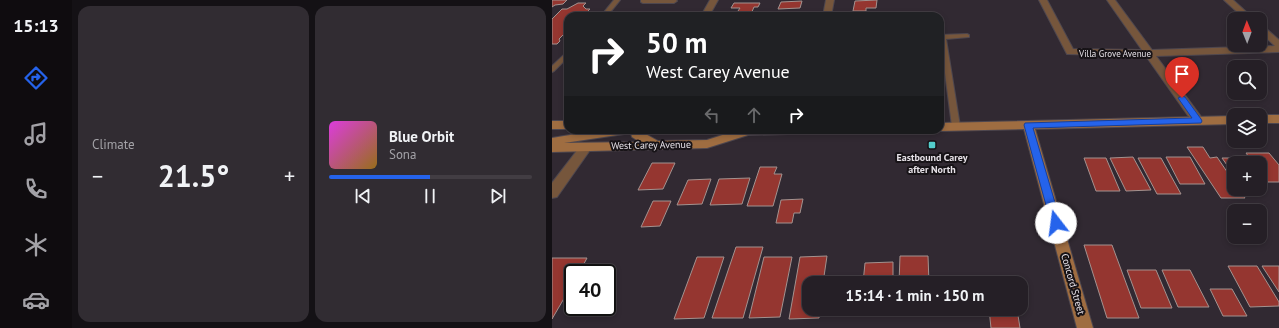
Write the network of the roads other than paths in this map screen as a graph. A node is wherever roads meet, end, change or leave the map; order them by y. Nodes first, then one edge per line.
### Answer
1 (617, 0) edge
2 (714, 0) edge
3 (830, 0) edge
4 (1043, 0) edge
5 (1111, 0) edge
6 (1228, 0) edge
7 (643, 1) dead end
8 (674, 1) edge
9 (607, 12) edge
10 (707, 12) edge
11 (828, 12) edge
12 (1242, 12) edge
13 (1267, 34) edge
14 (967, 36) dead end
15 (944, 37) edge
16 (1279, 45) edge
17 (1279, 49) edge
18 (944, 50) edge
19 (1149, 53) junction
20 (564, 58) edge
21 (552, 70) edge
22 (1279, 119) edge
23 (1227, 120) edge
24 (1267, 120) edge
25 (1198, 121) junction
26 (552, 125) edge
27 (564, 125) edge
28 (1028, 125) junction
29 (956, 126) junction
30 (944, 127) edge
31 (603, 134) edge
32 (636, 134) edge
33 (736, 134) edge
34 (552, 142) edge
35 (656, 145) junction
36 (586, 147) junction
37 (552, 148) edge
38 (552, 193) edge
39 (1085, 328) edge

1 - 9 lane
2 - 10 street
3 - 11 street
4 - 19 street, Villa Grove Avenue
5 - 19 street
6 - 12 street
7 - 8 lane
13 - 16 street
14 - 15 lane
17 - 19 street, Villa Grove Avenue
18 - 29 lane
19 - 25 street
20 - 21 lane
22 - 24 main road
23 - 25 main road
25 - 28 main road
26 - 27 main road
28 - 29 main road
28 - 39 main road, Concord Street
29 - 30 main road
31 - 34 main road
32 - 35 main road
33 - 35 main road, West Carey Avenue
35 - 36 main road, West Carey Avenue
36 - 37 main road, West Carey Avenue
36 - 38 street

